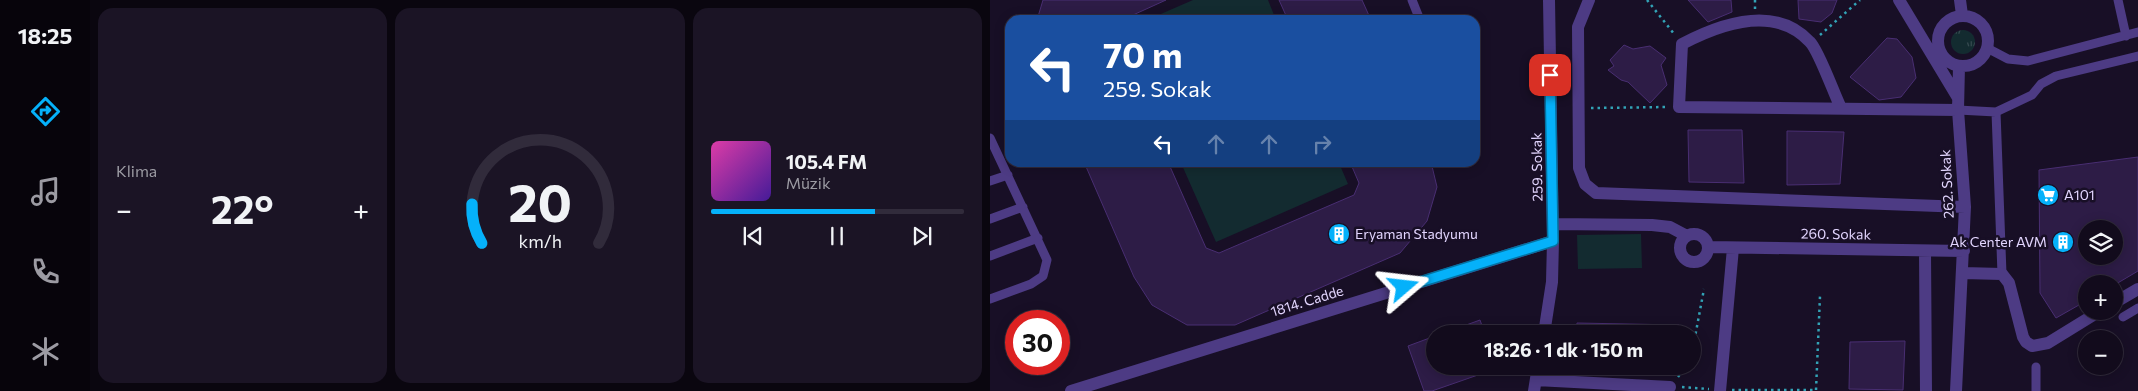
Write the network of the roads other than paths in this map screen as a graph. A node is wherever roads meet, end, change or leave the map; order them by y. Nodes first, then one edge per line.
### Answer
1 (1412, 0) edge
2 (1549, 0) edge
3 (1590, 0) edge
4 (1899, 0) edge
5 (1960, 0) edge
6 (2118, 0) edge
7 (1418, 15) edge
8 (1962, 16) junction
9 (2138, 32) edge
10 (2126, 36) junction
11 (1987, 48) junction
12 (2138, 56) edge
13 (1958, 66) junction
14 (1958, 104) junction
15 (1840, 108) junction
16 (1996, 112) junction
17 (991, 144) edge
18 (1008, 175) junction
19 (990, 181) edge
20 (1023, 207) junction
21 (1964, 207) junction
22 (990, 218) edge
23 (1552, 224) junction
24 (1687, 236) junction
25 (1038, 238) junction
26 (1553, 241) junction
27 (1708, 248) junction
28 (1733, 248) junction
29 (1925, 251) junction
30 (1964, 252) junction
31 (990, 256) edge
32 (1963, 273) junction
33 (2002, 274) junction
34 (2138, 289) edge
35 (2123, 298) edge
36 (990, 299) edge
37 (2138, 308) edge
38 (2123, 317) dead end
39 (2085, 320) edge
40 (1545, 325) edge
41 (2036, 367) dead end
42 (1535, 386) edge
43 (1670, 387) road end
44 (1071, 391) edge
45 (1720, 391) edge
46 (1926, 391) edge
47 (1956, 391) edge
48 (2036, 391) edge

1 - 7 lane
2 - 23 street, 259. Sokak
3 - 21 street
4 - 14 street
5 - 8 street
6 - 10 lane
8 - 11 street
8 - 13 street
9 - 10 lane
10 - 11 lane
11 - 13 street
12 - 16 lane
13 - 14 street, 262. Sokak
14 - 15 street
14 - 16 lane
14 - 21 street, 262. Sokak
15 - 15 street
16 - 33 lane
17 - 18 lane
18 - 19 lane
18 - 20 lane
20 - 22 lane
20 - 25 lane
21 - 30 street, 262. Sokak
23 - 24 street
23 - 26 street, 259. Sokak
24 - 27 street
24 - 27 street
25 - 31 lane
25 - 36 lane
26 - 40 street, 259. Sokak
26 - 44 street, 1814. Cadde
27 - 28 street, 260. Sokak
28 - 29 street, 260. Sokak
28 - 45 street
29 - 30 street, 260. Sokak
29 - 46 street
30 - 32 street, 262. Sokak
32 - 33 street
32 - 47 street, 262. Sokak
33 - 39 street
34 - 35 street
37 - 38 lane
41 - 48 lane
42 - 43 street

